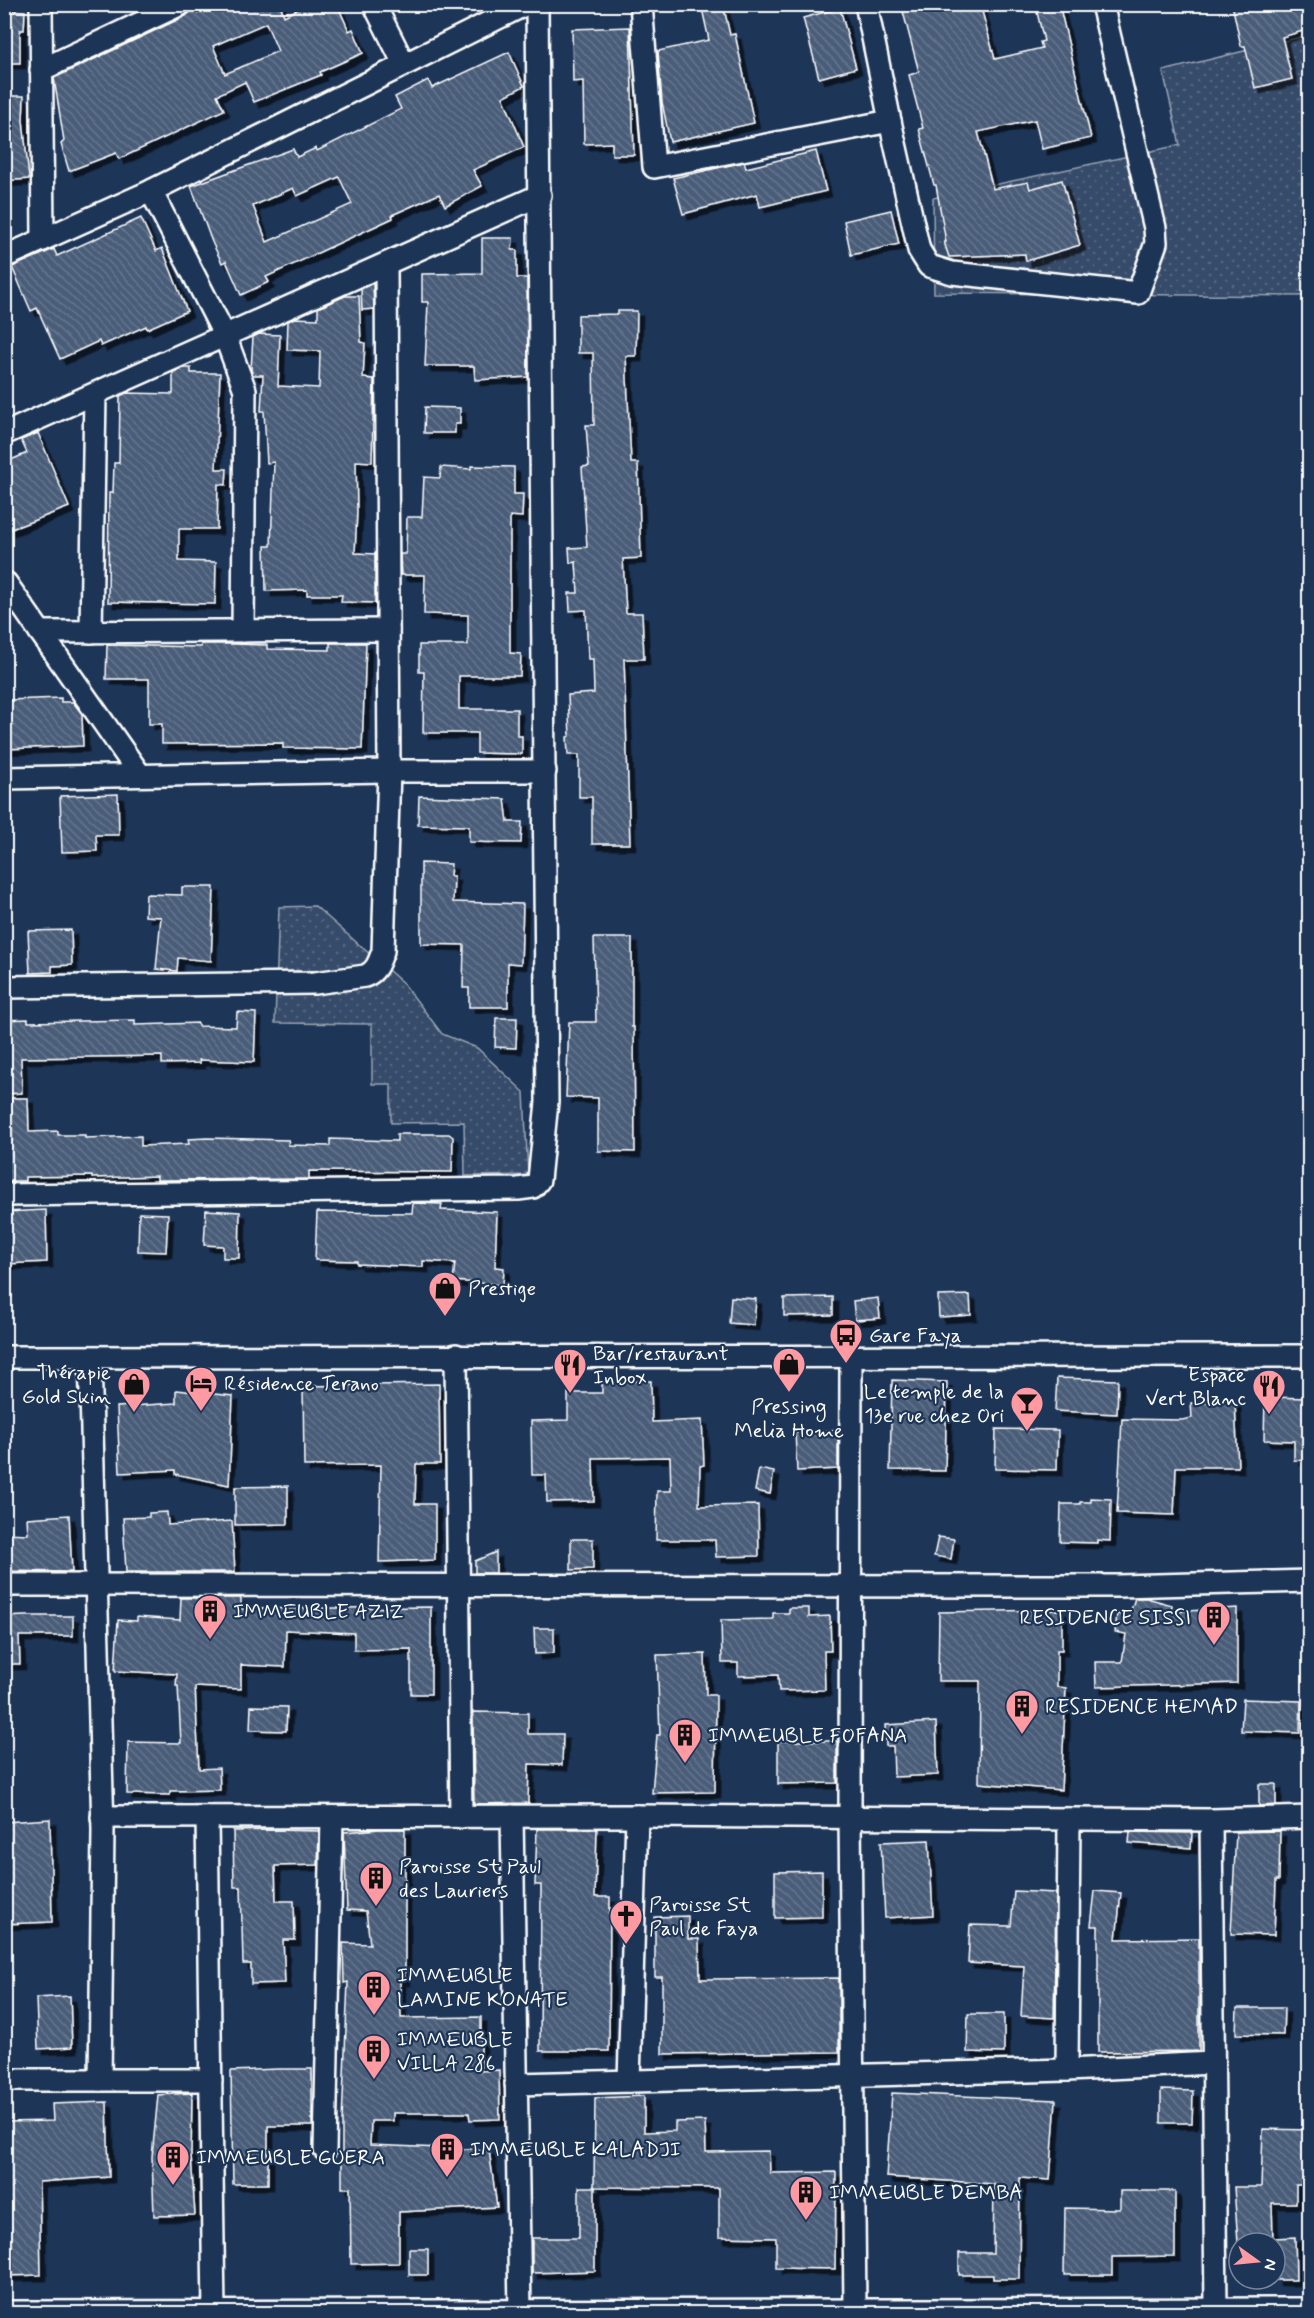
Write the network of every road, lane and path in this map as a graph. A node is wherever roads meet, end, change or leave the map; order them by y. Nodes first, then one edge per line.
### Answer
1 (41, 4) edge
2 (181, 4) edge
3 (374, 4) edge
4 (526, 4) edge
5 (537, 4) edge
6 (642, 4) edge
7 (866, 4) edge
8 (1102, 4) edge
9 (404, 64) junction
10 (41, 70) junction
11 (890, 121) junction
12 (150, 191) junction
13 (540, 195) junction
14 (43, 240) junction
15 (4, 257) edge
16 (386, 264) junction
17 (225, 336) junction
18 (95, 394) junction
19 (4, 434) edge
20 (6, 583) edge
21 (388, 630) junction
22 (243, 631) junction
23 (40, 632) junction
24 (91, 632) junction
25 (389, 771) junction
26 (544, 771) junction
27 (140, 775) junction
28 (4, 778) edge
29 (4, 987) edge
30 (4, 1195) edge
31 (456, 1355) junction
32 (850, 1356) junction
33 (1310, 1356) edge
34 (4, 1357) edge
35 (90, 1357) junction
36 (1310, 1581) edge
37 (95, 1584) junction
38 (852, 1585) junction
39 (4, 1586) edge
40 (459, 1587) junction
41 (512, 1816) junction
42 (637, 1816) junction
43 (102, 1817) junction
44 (207, 1817) junction
45 (332, 1817) junction
46 (460, 1817) junction
47 (850, 1817) junction
48 (1310, 1817) edge
49 (1069, 1819) junction
50 (1212, 1820) junction
51 (1213, 2063) junction
52 (1067, 2070) junction
53 (854, 2076) junction
54 (211, 2079) junction
55 (4, 2080) edge
56 (100, 2080) junction
57 (629, 2081) junction
58 (516, 2084) junction
59 (325, 2150) dead end
60 (855, 2308) junction
61 (1216, 2309) junction
62 (1310, 2309) edge
63 (4, 2312) edge
64 (520, 2312) junction
65 (659, 2312) edge
66 (214, 2313) edge
67 (457, 2313) edge

1 - 10 street
2 - 10 street
3 - 9 street
4 - 9 street
5 - 13 street
6 - 11 street
7 - 11 street
8 - 11 street
9 - 12 street
10 - 14 street
12 - 14 street
12 - 17 street
13 - 16 street
13 - 26 street
14 - 15 street
16 - 17 street
16 - 21 street
17 - 18 street
17 - 22 street
18 - 19 street
18 - 24 street
20 - 23 street
21 - 22 street
21 - 25 street
22 - 24 street
23 - 24 street
23 - 27 street
25 - 26 street
25 - 27 street
25 - 29 street
26 - 30 street
27 - 28 street
31 - 32 street
31 - 35 street
31 - 40 street
32 - 33 street
32 - 38 street
34 - 35 street
35 - 37 street
36 - 38 street
37 - 39 street
37 - 40 street
37 - 43 street
38 - 40 street
38 - 47 street
40 - 46 street
41 - 42 street
41 - 46 street
41 - 58 street
42 - 47 street
42 - 57 street
43 - 44 street
43 - 56 street
44 - 45 street
44 - 54 street
45 - 46 street
45 - 59 street
47 - 49 street
47 - 53 street
48 - 50 street
49 - 50 street
49 - 52 street
50 - 51 street
51 - 52 street
51 - 61 street
52 - 53 street
53 - 57 street
53 - 60 street
54 - 56 street
54 - 66 street
55 - 56 street
57 - 58 street
58 - 64 street
60 - 61 street
60 - 65 street
61 - 62 street
63 - 66 street
64 - 65 street
64 - 67 street
66 - 67 street

